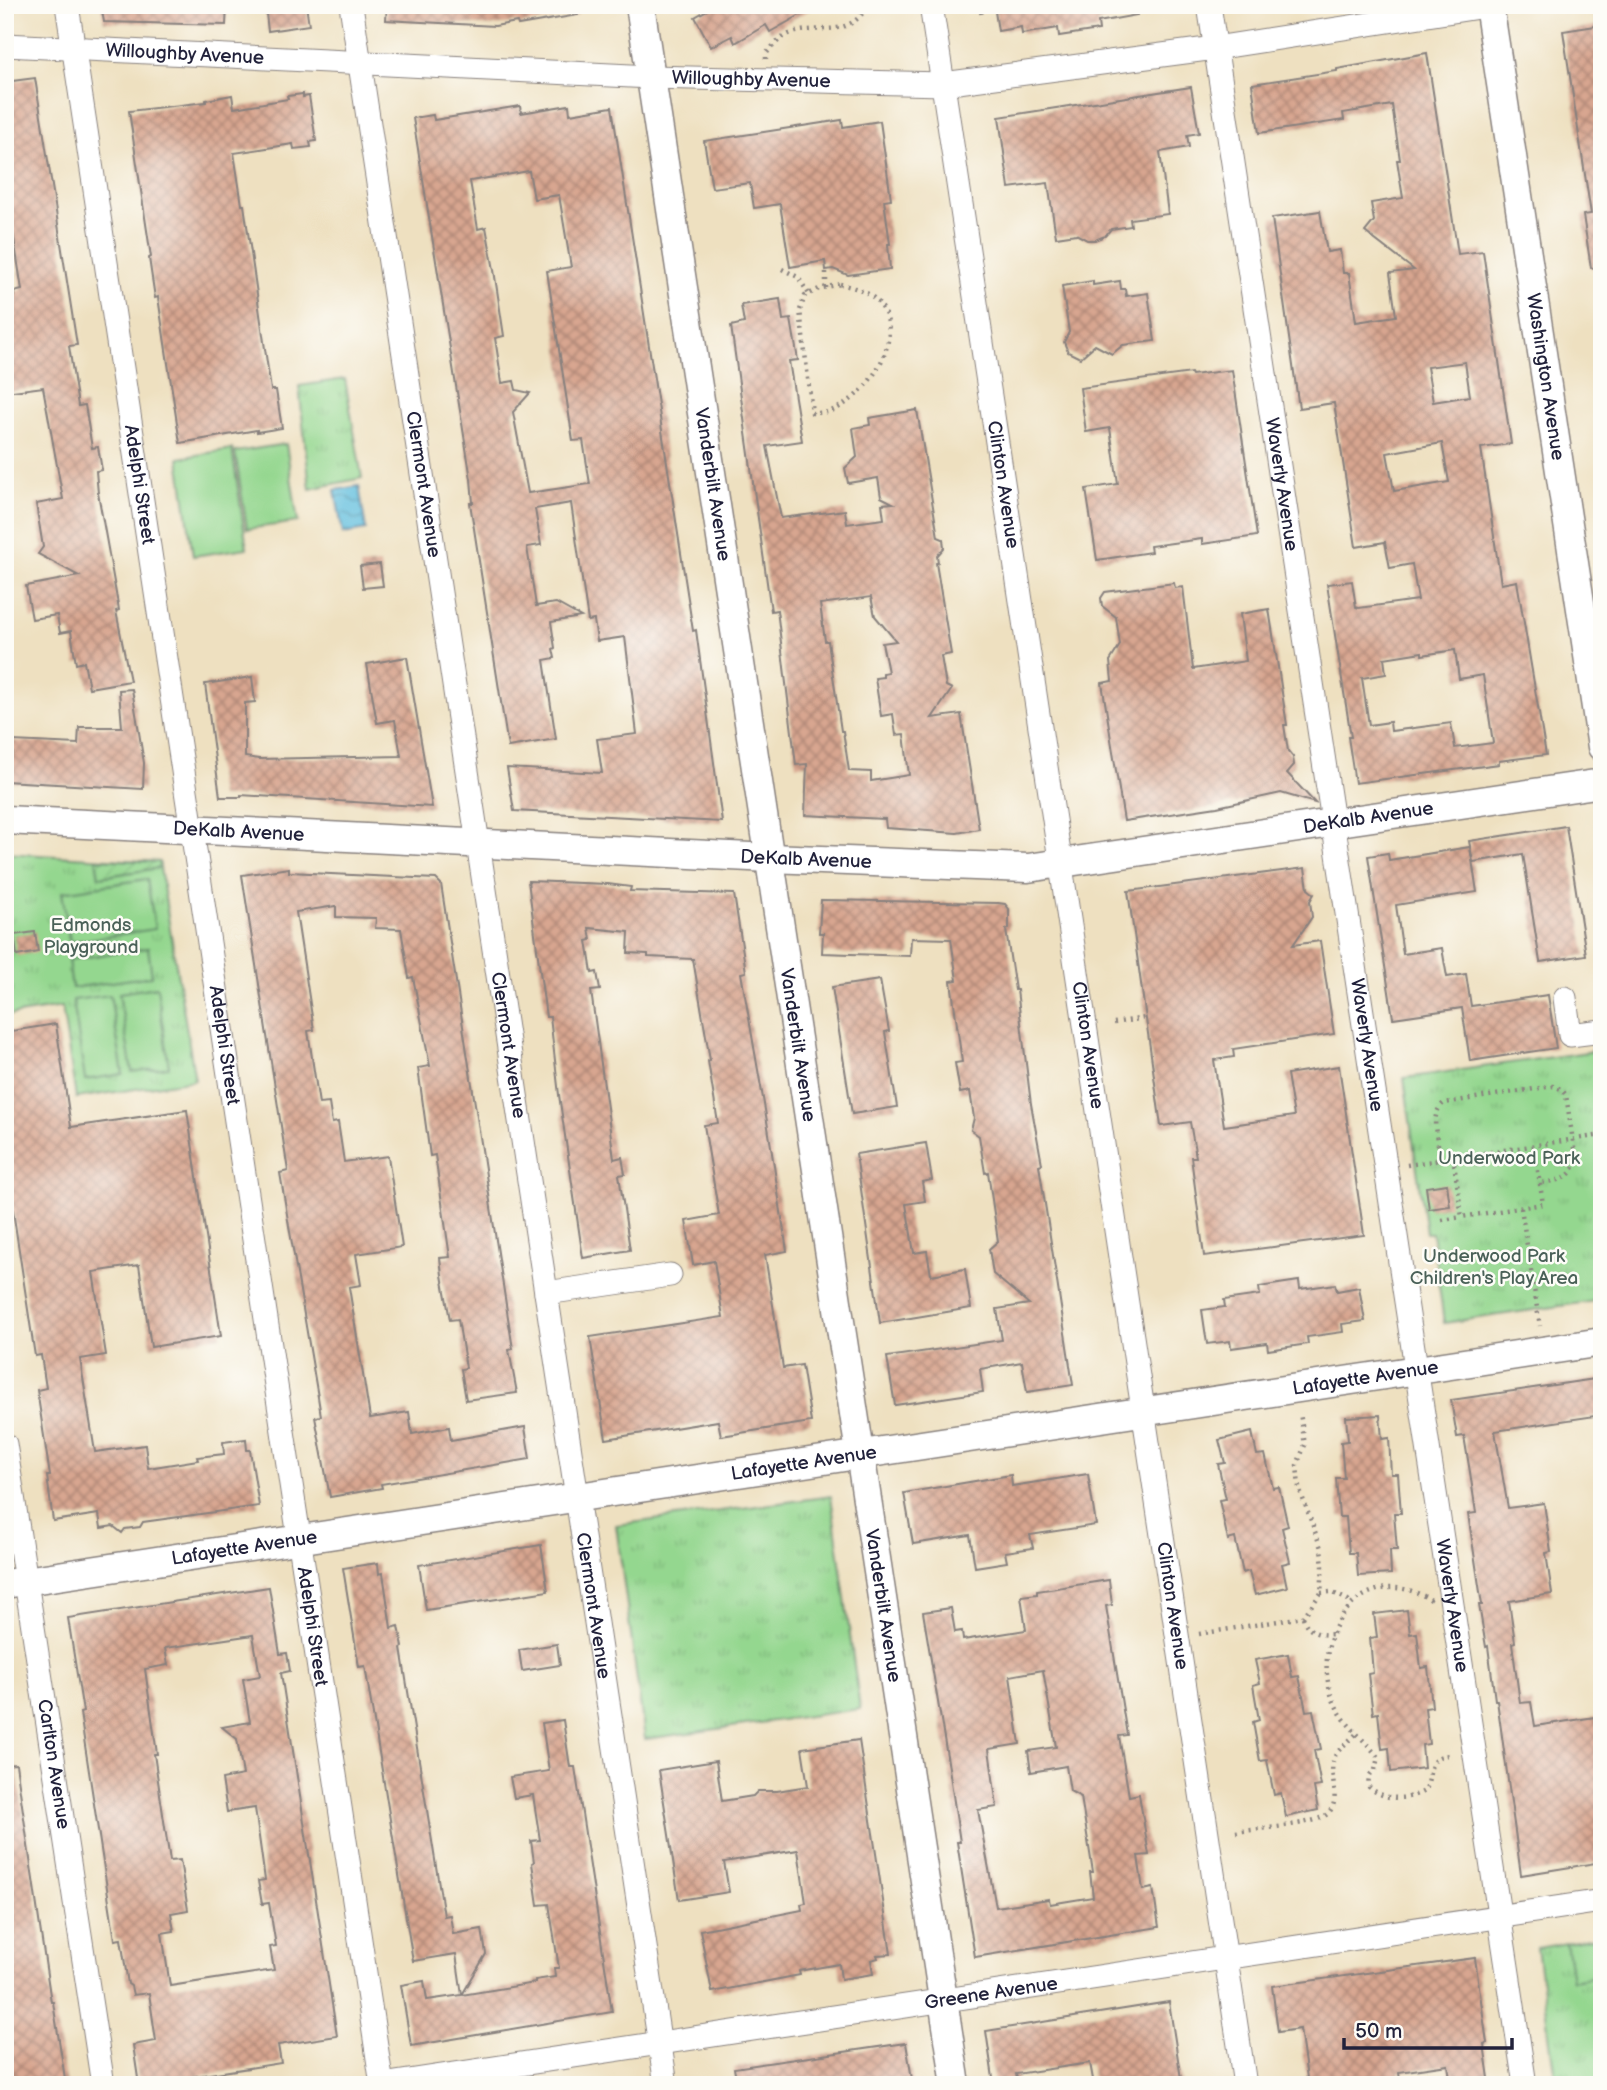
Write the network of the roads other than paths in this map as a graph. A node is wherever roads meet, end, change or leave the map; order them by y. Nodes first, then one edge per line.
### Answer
1 (67, 5) edge
2 (351, 5) edge
3 (640, 5) edge
4 (931, 5) edge
5 (1209, 5) edge
6 (1490, 5) edge
7 (5, 45) edge
8 (1216, 48) junction
9 (73, 49) junction
10 (360, 63) junction
11 (651, 77) junction
12 (943, 84) junction
13 (1602, 747) edge
14 (1602, 783) edge
15 (5, 820) edge
16 (1333, 822) junction
17 (192, 830) junction
18 (478, 844) junction
19 (770, 858) junction
20 (1060, 863) junction
21 (1565, 998) dead end
22 (1602, 1031) edge
23 (670, 1275) dead end
24 (546, 1293) junction
25 (1602, 1342) edge
26 (1417, 1372) junction
27 (1143, 1410) junction
28 (5, 1444) edge
29 (860, 1454) junction
30 (577, 1497) junction
31 (299, 1539) junction
32 (16, 1582) edge
33 (1602, 1901) edge
34 (1499, 1916) junction
35 (1226, 1956) junction
36 (943, 1999) junction
37 (660, 2042) junction
38 (103, 2085) edge
39 (382, 2085) edge
40 (666, 2085) edge
41 (956, 2085) edge
42 (1245, 2085) edge
43 (1525, 2085) edge

1 - 9 street, Adelphi Street
2 - 10 street, Clermont Avenue
3 - 11 main road, Vanderbilt Avenue
4 - 12 street, Clinton Avenue
5 - 8 street, Waverly Avenue
6 - 8 street, Willoughby Avenue
6 - 13 main road, Washington Avenue
7 - 9 street, Willoughby Avenue
8 - 12 street, Willoughby Avenue
8 - 16 street, Waverly Avenue
9 - 10 street, Willoughby Avenue
9 - 17 street, Adelphi Street
10 - 11 street, Willoughby Avenue
10 - 18 street, Clermont Avenue
11 - 12 street, Willoughby Avenue
11 - 19 main road, Vanderbilt Avenue
12 - 20 street, Clinton Avenue
14 - 16 main road, DeKalb Avenue
15 - 17 main road, DeKalb Avenue
16 - 20 main road, DeKalb Avenue
16 - 26 street, Waverly Avenue
17 - 18 main road, DeKalb Avenue
17 - 31 street, Adelphi Street
18 - 19 main road, DeKalb Avenue
18 - 24 street, Clermont Avenue
19 - 20 main road, DeKalb Avenue
19 - 29 main road, Vanderbilt Avenue
20 - 27 street, Clinton Avenue
21 - 22 street
23 - 24 street
24 - 30 street, Clermont Avenue
25 - 26 main road, Lafayette Avenue
26 - 27 main road, Lafayette Avenue
26 - 34 street, Waverly Avenue
27 - 29 main road, Lafayette Avenue
27 - 35 street, Clinton Avenue
28 - 32 street, Carlton Avenue
29 - 30 main road, Lafayette Avenue
29 - 36 main road, Vanderbilt Avenue
30 - 31 main road, Lafayette Avenue
30 - 37 street, Clermont Avenue
31 - 32 main road, Lafayette Avenue
31 - 39 street, Adelphi Street
32 - 38 street, Carlton Avenue
33 - 34 street, Greene Avenue
34 - 35 street, Greene Avenue
34 - 43 street, Waverly Avenue
35 - 36 street, Greene Avenue
35 - 42 street, Clinton Avenue
36 - 37 street, Greene Avenue
36 - 41 main road, Vanderbilt Avenue
37 - 39 street, Greene Avenue
37 - 40 street, Clermont Avenue

